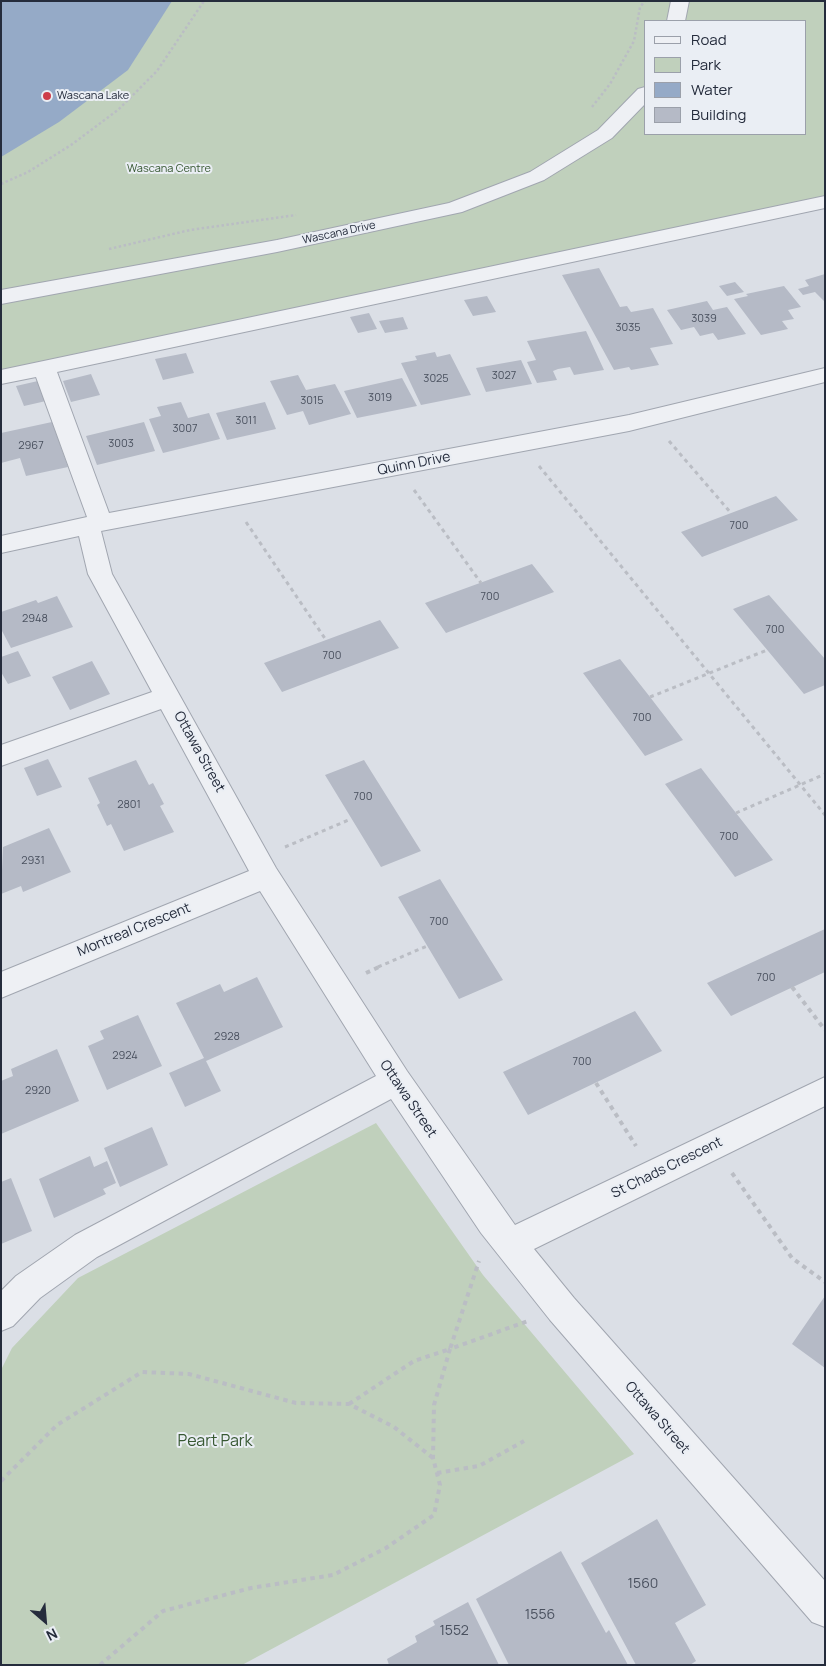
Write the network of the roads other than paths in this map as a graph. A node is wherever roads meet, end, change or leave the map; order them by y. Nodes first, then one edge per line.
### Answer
1 (680, 1) edge
2 (676, 20) edge
3 (644, 94) edge
4 (825, 202) edge
5 (1, 297) edge
6 (44, 368) junction
7 (825, 375) edge
8 (1, 377) edge
9 (95, 523) junction
10 (1, 545) edge
11 (168, 696) junction
12 (1, 756) edge
13 (261, 867) junction
14 (1, 984) edge
15 (396, 1081) junction
16 (825, 1091) edge
17 (501, 1233) junction
18 (1, 1315) edge
19 (825, 1609) edge

1 - 2 street
3 - 5 street, Wascana Drive
4 - 6 street
6 - 8 street
6 - 9 street, Ottawa Street
7 - 9 street, Quinn Drive
9 - 10 street, Quinn Drive
9 - 11 street, Ottawa Street
11 - 12 street
11 - 13 street, Ottawa Street
13 - 14 street, Montreal Crescent
13 - 15 street, Ottawa Street
15 - 17 street, Ottawa Street
15 - 18 street
16 - 17 street, St Chads Crescent
17 - 19 street, Ottawa Street

